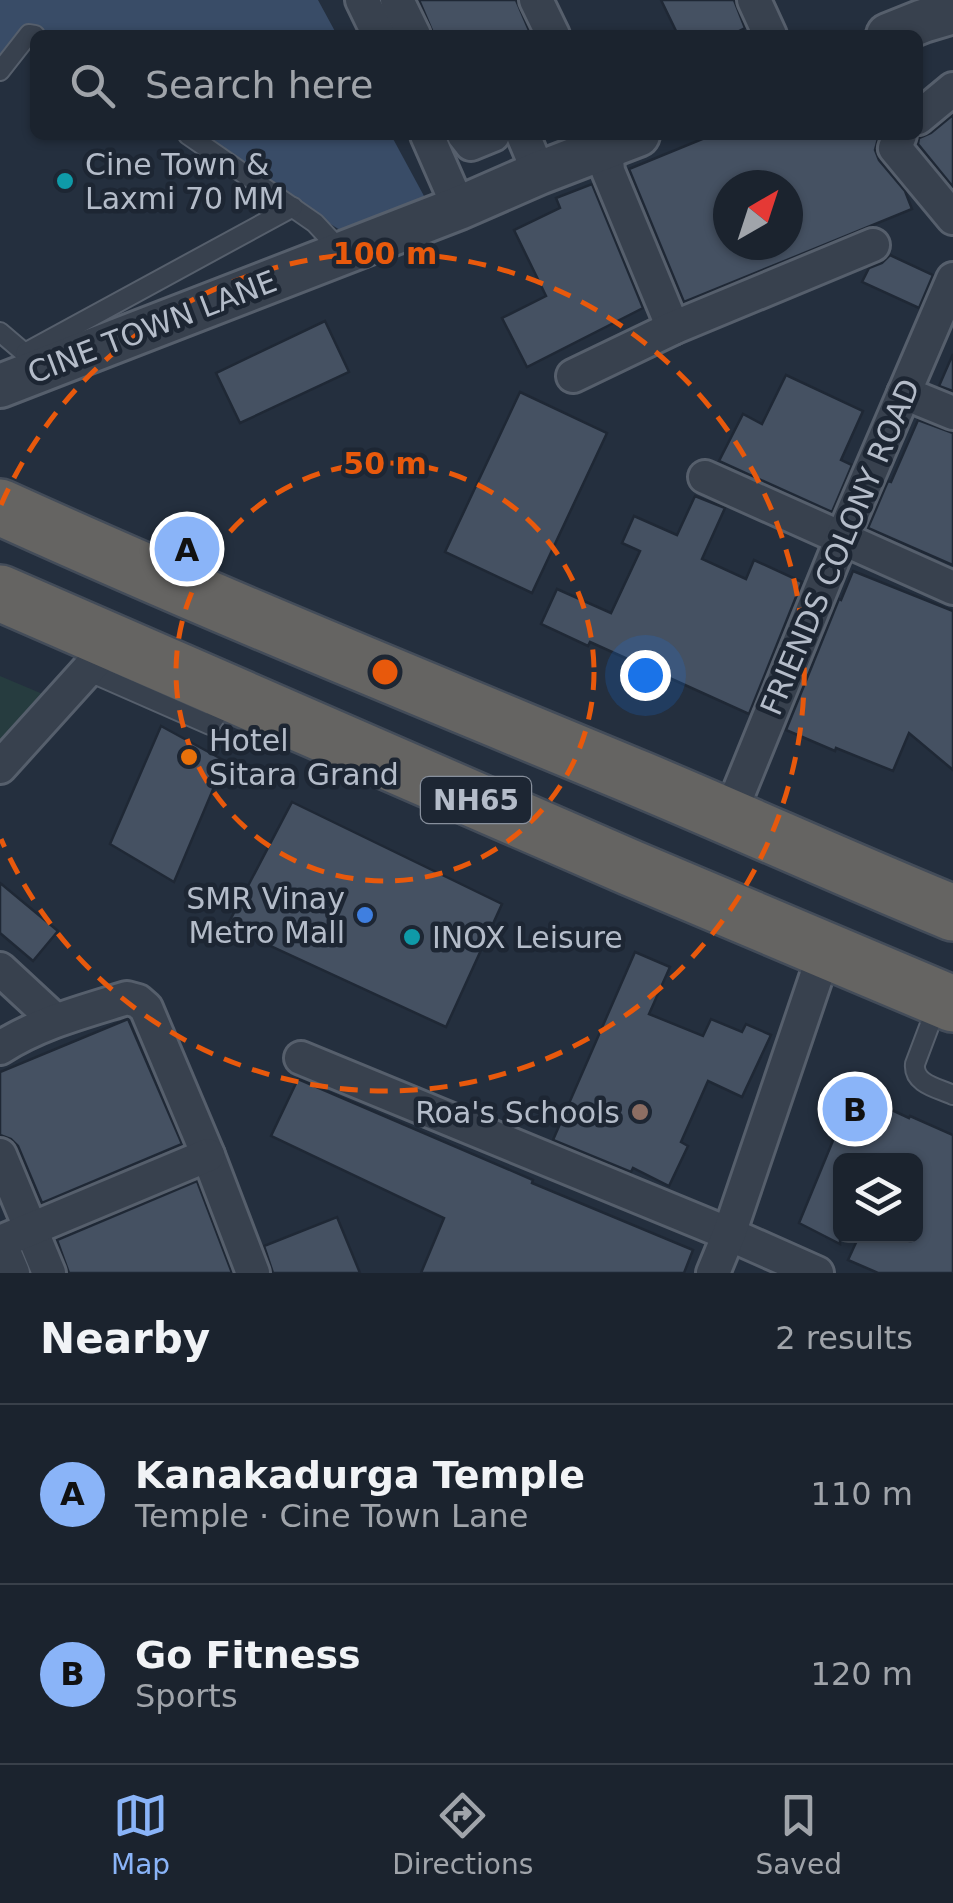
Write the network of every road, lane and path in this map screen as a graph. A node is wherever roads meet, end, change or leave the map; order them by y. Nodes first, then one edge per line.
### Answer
1 (362, 0) edge
2 (397, 0) edge
3 (536, 0) edge
4 (754, 0) edge
5 (953, 12) edge
6 (376, 30) edge
7 (412, 30) edge
8 (551, 30) edge
9 (768, 30) edge
10 (900, 30) edge
11 (30, 34) edge
12 (0, 71) edge
13 (953, 89) edge
14 (923, 114) edge
15 (195, 140) edge
16 (429, 140) edge
17 (898, 140) edge
18 (604, 143) edge
19 (531, 154) edge
20 (293, 207) junction
21 (459, 208) junction
22 (953, 218) edge
23 (872, 245) dead end
24 (342, 252) junction
25 (953, 279) edge
26 (673, 328) junction
27 (0, 332) edge
28 (23, 369) edge
29 (573, 376) dead end
30 (904, 393) junction
31 (953, 414) edge
32 (705, 477) dead end
33 (0, 507) edge
34 (842, 538) junction
35 (953, 588) edge
36 (0, 594) edge
37 (100, 657) junction
38 (0, 767) edge
39 (728, 816) junction
40 (953, 913) edge
41 (826, 950) junction
42 (0, 970) edge
43 (946, 1002) edge
44 (55, 1020) junction
45 (0, 1048) edge
46 (301, 1058) dead end
47 (953, 1095) edge
48 (0, 1155) edge
49 (208, 1155) junction
50 (31, 1230) junction
51 (729, 1234) junction
52 (0, 1242) edge
53 (13, 1273) edge
54 (49, 1273) edge
55 (253, 1273) edge
56 (713, 1273) edge
57 (817, 1273) edge

1 - 6 street
2 - 7 street
3 - 8 street
4 - 9 street
5 - 10 street
11 - 12 lane
13 - 14 street
15 - 20 lane
16 - 21 street
17 - 22 street
18 - 19 street, CINE TOWN LANE
18 - 26 street
19 - 21 street, CINE TOWN LANE
20 - 24 lane
20 - 28 lane
21 - 24 street, CINE TOWN LANE
23 - 26 street
24 - 28 street, CINE TOWN LANE
25 - 30 street, FRIENDS COLONY ROAD
26 - 29 street
27 - 28 lane
30 - 31 street
30 - 34 street, FRIENDS COLONY ROAD
32 - 34 street
33 - 39 highway, NH65
34 - 35 street
34 - 39 street, FRIENDS COLONY ROAD
36 - 37 highway, NH65
37 - 38 street
37 - 41 highway, NH65
39 - 40 highway, NH65
41 - 43 highway, NH65
41 - 51 street
42 - 44 street
43 - 47 lane
44 - 45 street
44 - 49 street
46 - 51 street
48 - 50 street
49 - 50 street
49 - 55 street
50 - 52 street
50 - 54 street
51 - 56 street
51 - 57 street
52 - 53 street

